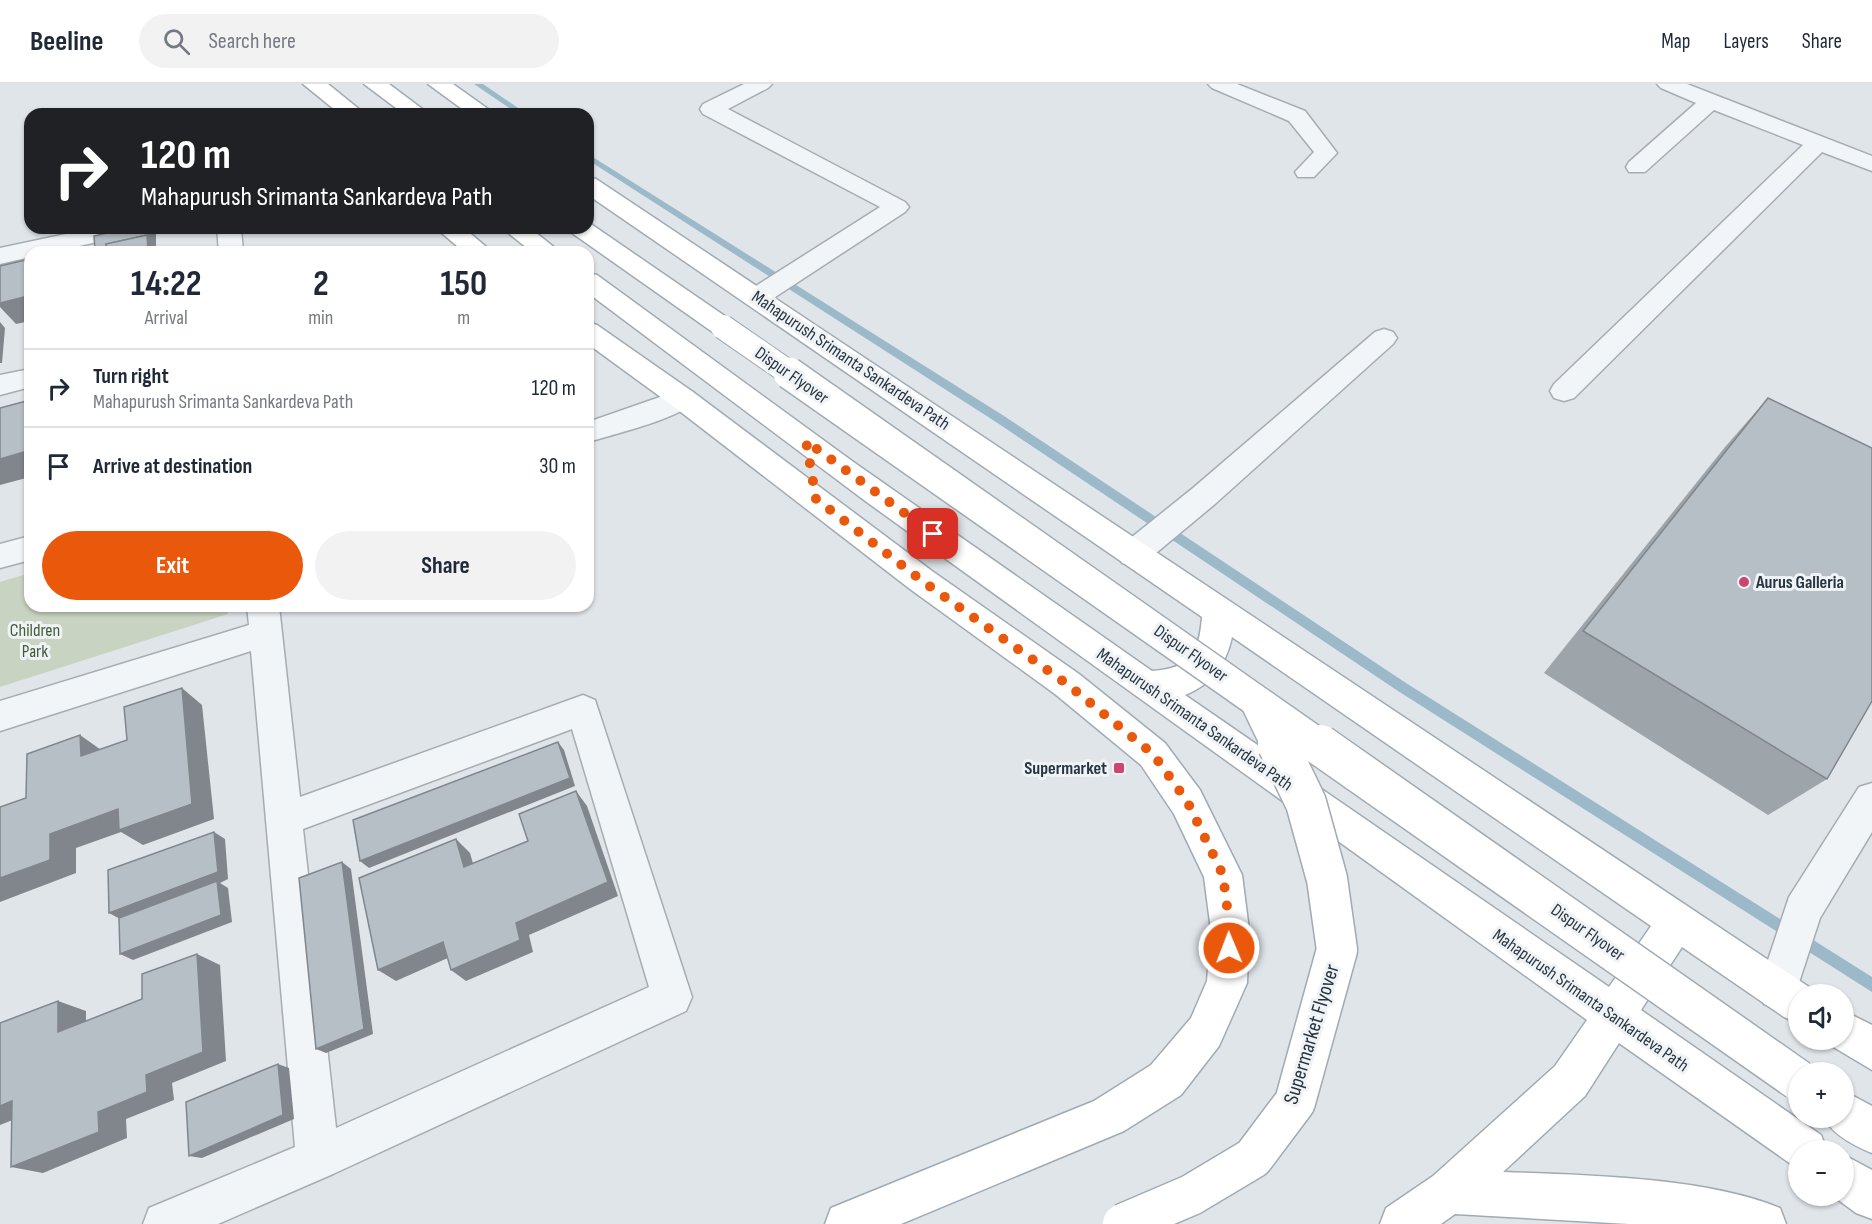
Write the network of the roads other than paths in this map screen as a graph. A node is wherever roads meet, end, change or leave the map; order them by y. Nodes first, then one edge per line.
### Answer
1 (314, 84) edge
2 (375, 84) edge
3 (439, 84) edge
4 (761, 84) edge
5 (1219, 84) edge
6 (1668, 84) edge
7 (1711, 102) junction
8 (332, 106) edge
9 (409, 108) edge
10 (475, 108) edge
11 (1818, 143) junction
12 (1872, 164) edge
13 (1637, 167) dead end
14 (1306, 172) dead end
15 (594, 188) edge
16 (101, 234) edge
17 (456, 234) edge
18 (522, 234) edge
19 (590, 234) edge
20 (46, 246) edge
21 (472, 246) edge
22 (540, 246) edge
23 (24, 251) edge
24 (0, 256) edge
25 (594, 285) edge
26 (763, 294) junction
27 (594, 335) edge
28 (1384, 338) dead end
29 (24, 380) edge
30 (0, 386) edge
31 (1564, 391) dead end
32 (683, 399) junction
33 (594, 430) edge
34 (806, 441) junction
35 (816, 499) junction
36 (1140, 549) junction
37 (24, 550) edge
38 (0, 556) edge
39 (1218, 608) junction
40 (265, 620) edge
41 (1148, 686) junction
42 (1254, 696) junction
43 (0, 716) edge
44 (1872, 799) edge
45 (285, 819) junction
46 (1677, 921) junction
47 (1788, 984) edge
48 (1788, 985) edge
49 (1613, 1015) junction
50 (1854, 1037) edge
51 (1872, 1049) edge
52 (1788, 1073) edge
53 (1854, 1119) edge
54 (1872, 1132) edge
55 (1792, 1140) edge
56 (318, 1159) junction
57 (1854, 1184) edge
58 (1449, 1192) junction
59 (1872, 1197) edge
60 (165, 1224) edge
61 (847, 1224) edge
62 (1123, 1224) edge
63 (1402, 1224) edge
64 (1764, 1224) edge

1 - 8 main road
2 - 9 main road
3 - 10 main road
4 - 26 street
5 - 14 street
6 - 7 street
7 - 11 street
7 - 13 street
11 - 12 street
11 - 31 street
15 - 26 main road, Mahapurush Srimanta Sankardeva Path
16 - 20 street
17 - 21 main road
18 - 22 main road
19 - 42 main road, Dispur Flyover, bridge
23 - 24 street
25 - 34 main road, Mahapurush Srimanta Sankardeva Path
26 - 36 main road, Mahapurush Srimanta Sankardeva Path
27 - 32 main road
28 - 36 street
29 - 30 street
32 - 33 street
32 - 35 main road
34 - 35 main road
34 - 41 main road, Mahapurush Srimanta Sankardeva Path
35 - 61 main road
36 - 39 main road, Mahapurush Srimanta Sankardeva Path
37 - 38 street
39 - 41 main road
39 - 46 main road, Mahapurush Srimanta Sankardeva Path
40 - 43 street
40 - 45 street
41 - 49 main road, Mahapurush Srimanta Sankardeva Path
42 - 52 main road, Dispur Flyover, bridge
42 - 62 main road, Supermarket Flyover, bridge
44 - 47 street
45 - 56 street
45 - 56 street
46 - 48 main road, Mahapurush Srimanta Sankardeva Path
46 - 49 main road
49 - 55 main road, Mahapurush Srimanta Sankardeva Path
49 - 58 main road
50 - 51 main road
53 - 54 main road
56 - 60 street
57 - 59 main road
58 - 63 main road
58 - 64 main road

